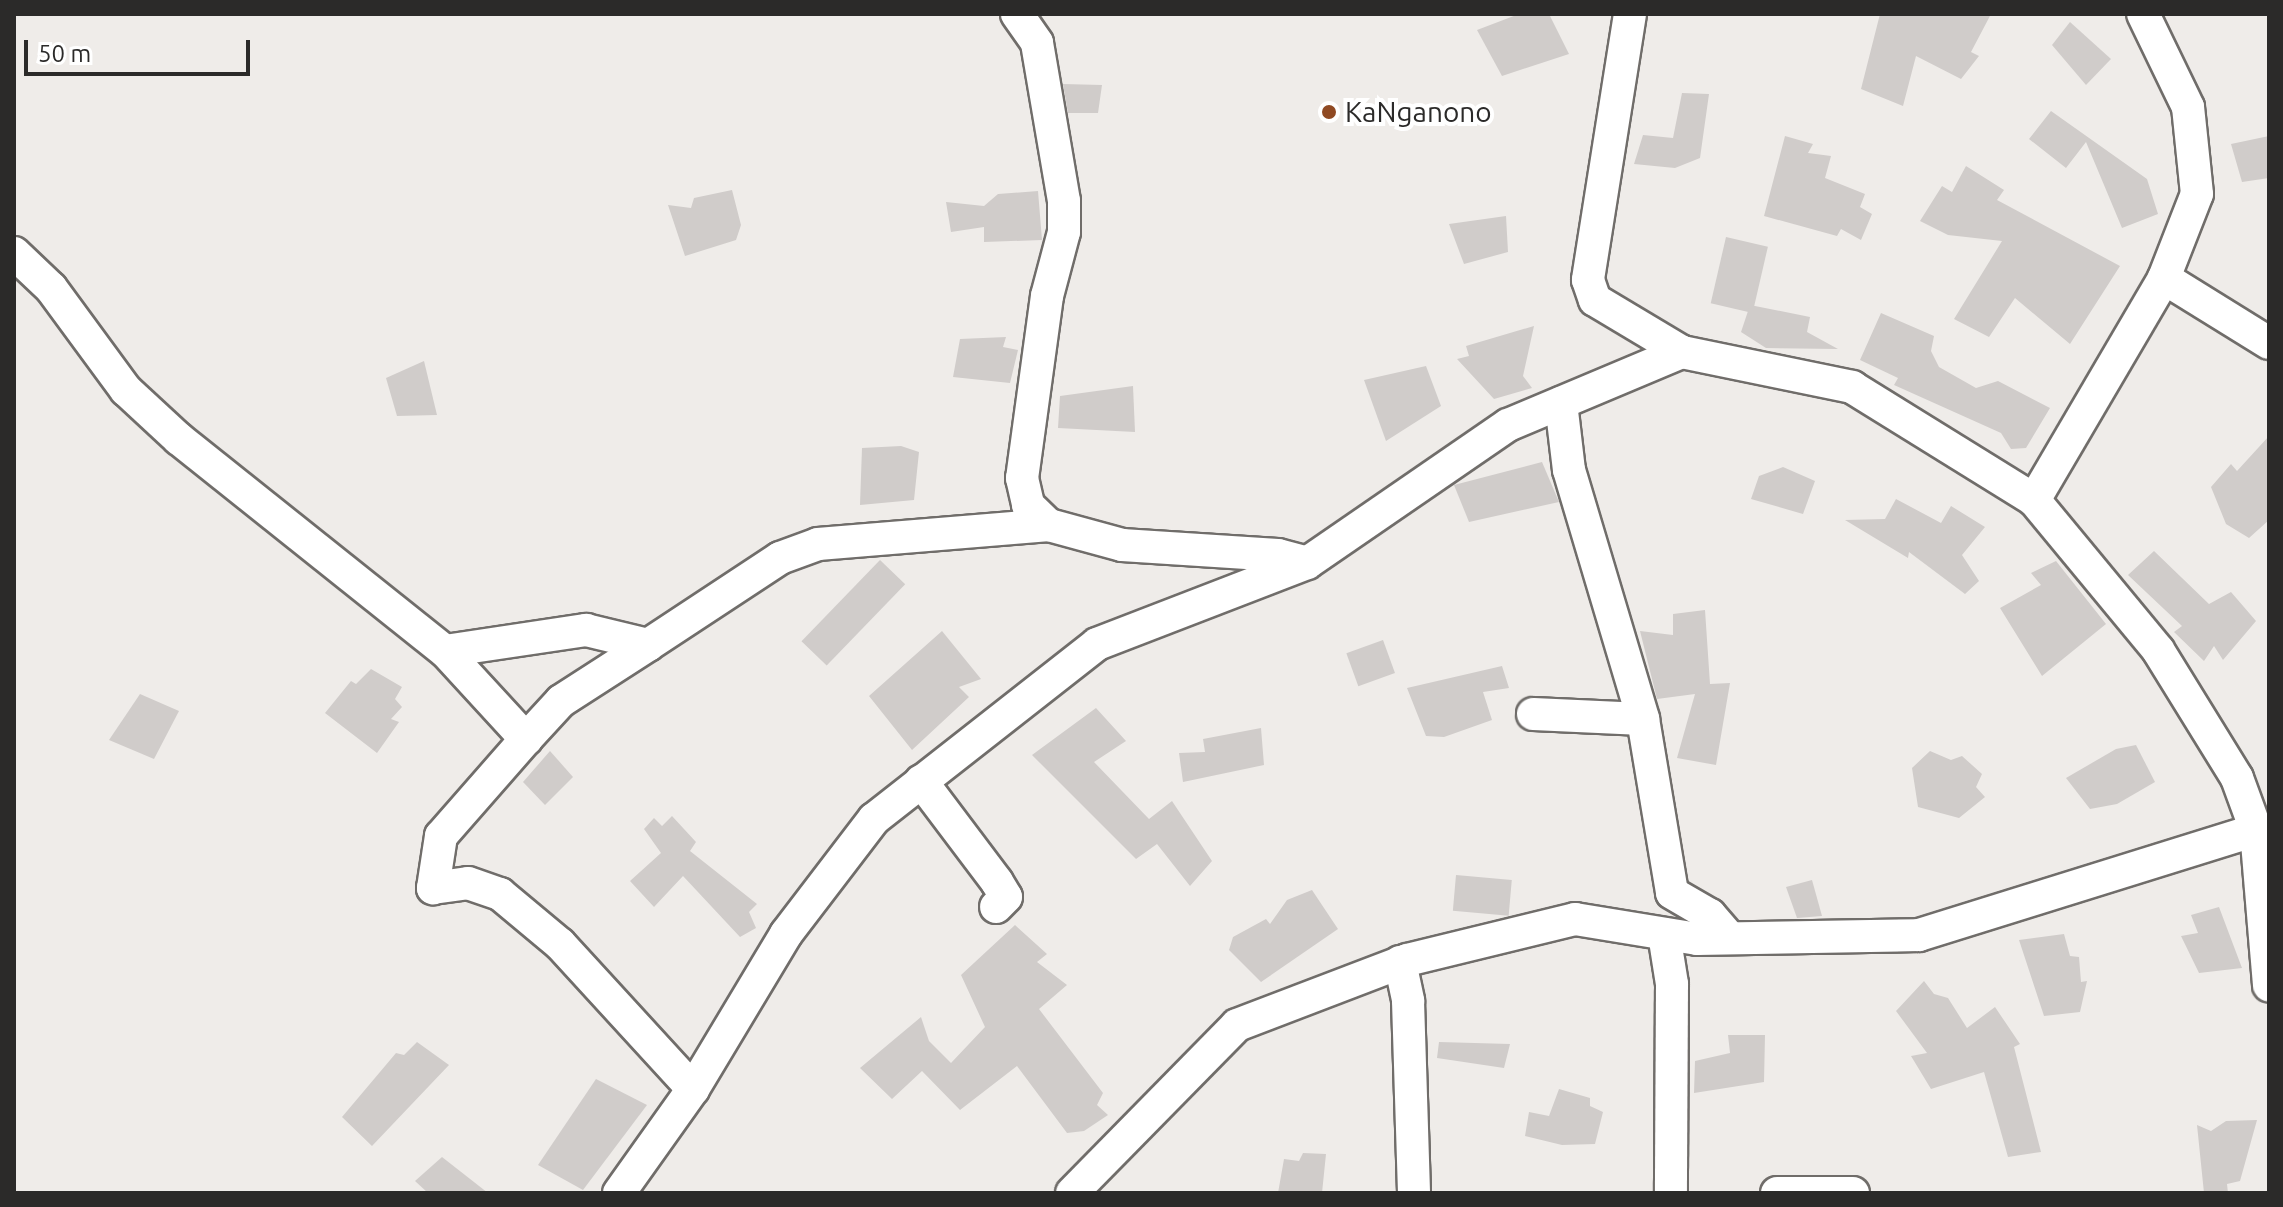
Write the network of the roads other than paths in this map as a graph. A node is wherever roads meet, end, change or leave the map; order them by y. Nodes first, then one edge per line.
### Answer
1 (1017, 14) edge
2 (1630, 14) edge
3 (2143, 14) edge
4 (14, 253) edge
5 (2164, 278) junction
6 (2269, 343) edge
7 (1682, 352) junction
8 (1561, 403) junction
9 (2034, 500) junction
10 (1049, 525) junction
11 (1307, 563) junction
12 (648, 645) junction
13 (445, 651) junction
14 (1533, 714) dead end
15 (1643, 719) junction
16 (526, 739) junction
17 (921, 781) junction
18 (2256, 830) junction
19 (996, 907) dead end
20 (1664, 934) junction
21 (1730, 938) junction
22 (1400, 962) junction
23 (2269, 985) edge
24 (693, 1089) junction
25 (619, 1193) edge
26 (1072, 1193) edge
27 (1414, 1193) edge
28 (1671, 1193) edge
29 (1780, 1193) edge
30 (1853, 1193) edge

1 - 10 street
2 - 7 street
3 - 5 street
4 - 13 street
5 - 6 street
5 - 9 street
7 - 8 street
7 - 9 street
8 - 11 street
8 - 15 street
9 - 18 street
10 - 11 street
10 - 12 street
11 - 17 street
12 - 13 street
12 - 16 street
13 - 16 street
14 - 15 street
15 - 21 street
16 - 24 street
17 - 19 street
17 - 24 street
18 - 21 street
18 - 23 street
20 - 21 street
20 - 22 street
20 - 28 street
22 - 26 street
22 - 27 street
24 - 25 street
29 - 30 street

